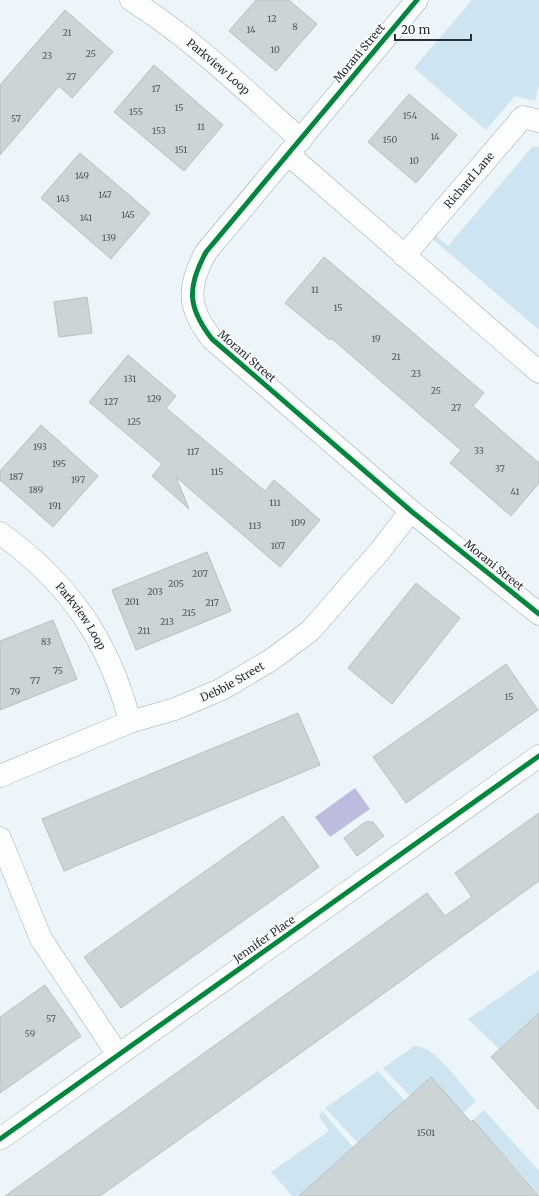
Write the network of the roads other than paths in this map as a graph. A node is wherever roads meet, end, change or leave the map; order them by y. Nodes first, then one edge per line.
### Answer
1 (131, 0) edge
2 (417, 0) edge
3 (539, 121) edge
4 (294, 147) junction
5 (404, 256) junction
6 (539, 372) edge
7 (411, 511) junction
8 (0, 533) edge
9 (539, 614) edge
10 (130, 722) junction
11 (539, 756) edge
12 (0, 776) edge
13 (0, 838) edge
14 (118, 1055) junction
15 (0, 1139) edge

1 - 4 street, Parkview Loop
2 - 4 street, Morani Street
3 - 5 street, Richard Lane
4 - 5 street
4 - 7 street, Morani Street
5 - 6 street
7 - 9 street, Morani Street
7 - 10 street, Debbie Street
8 - 10 street, Parkview Loop
10 - 12 street, Debbie Street
11 - 14 street, Jennifer Place
13 - 14 street
14 - 15 street, Jennifer Place

